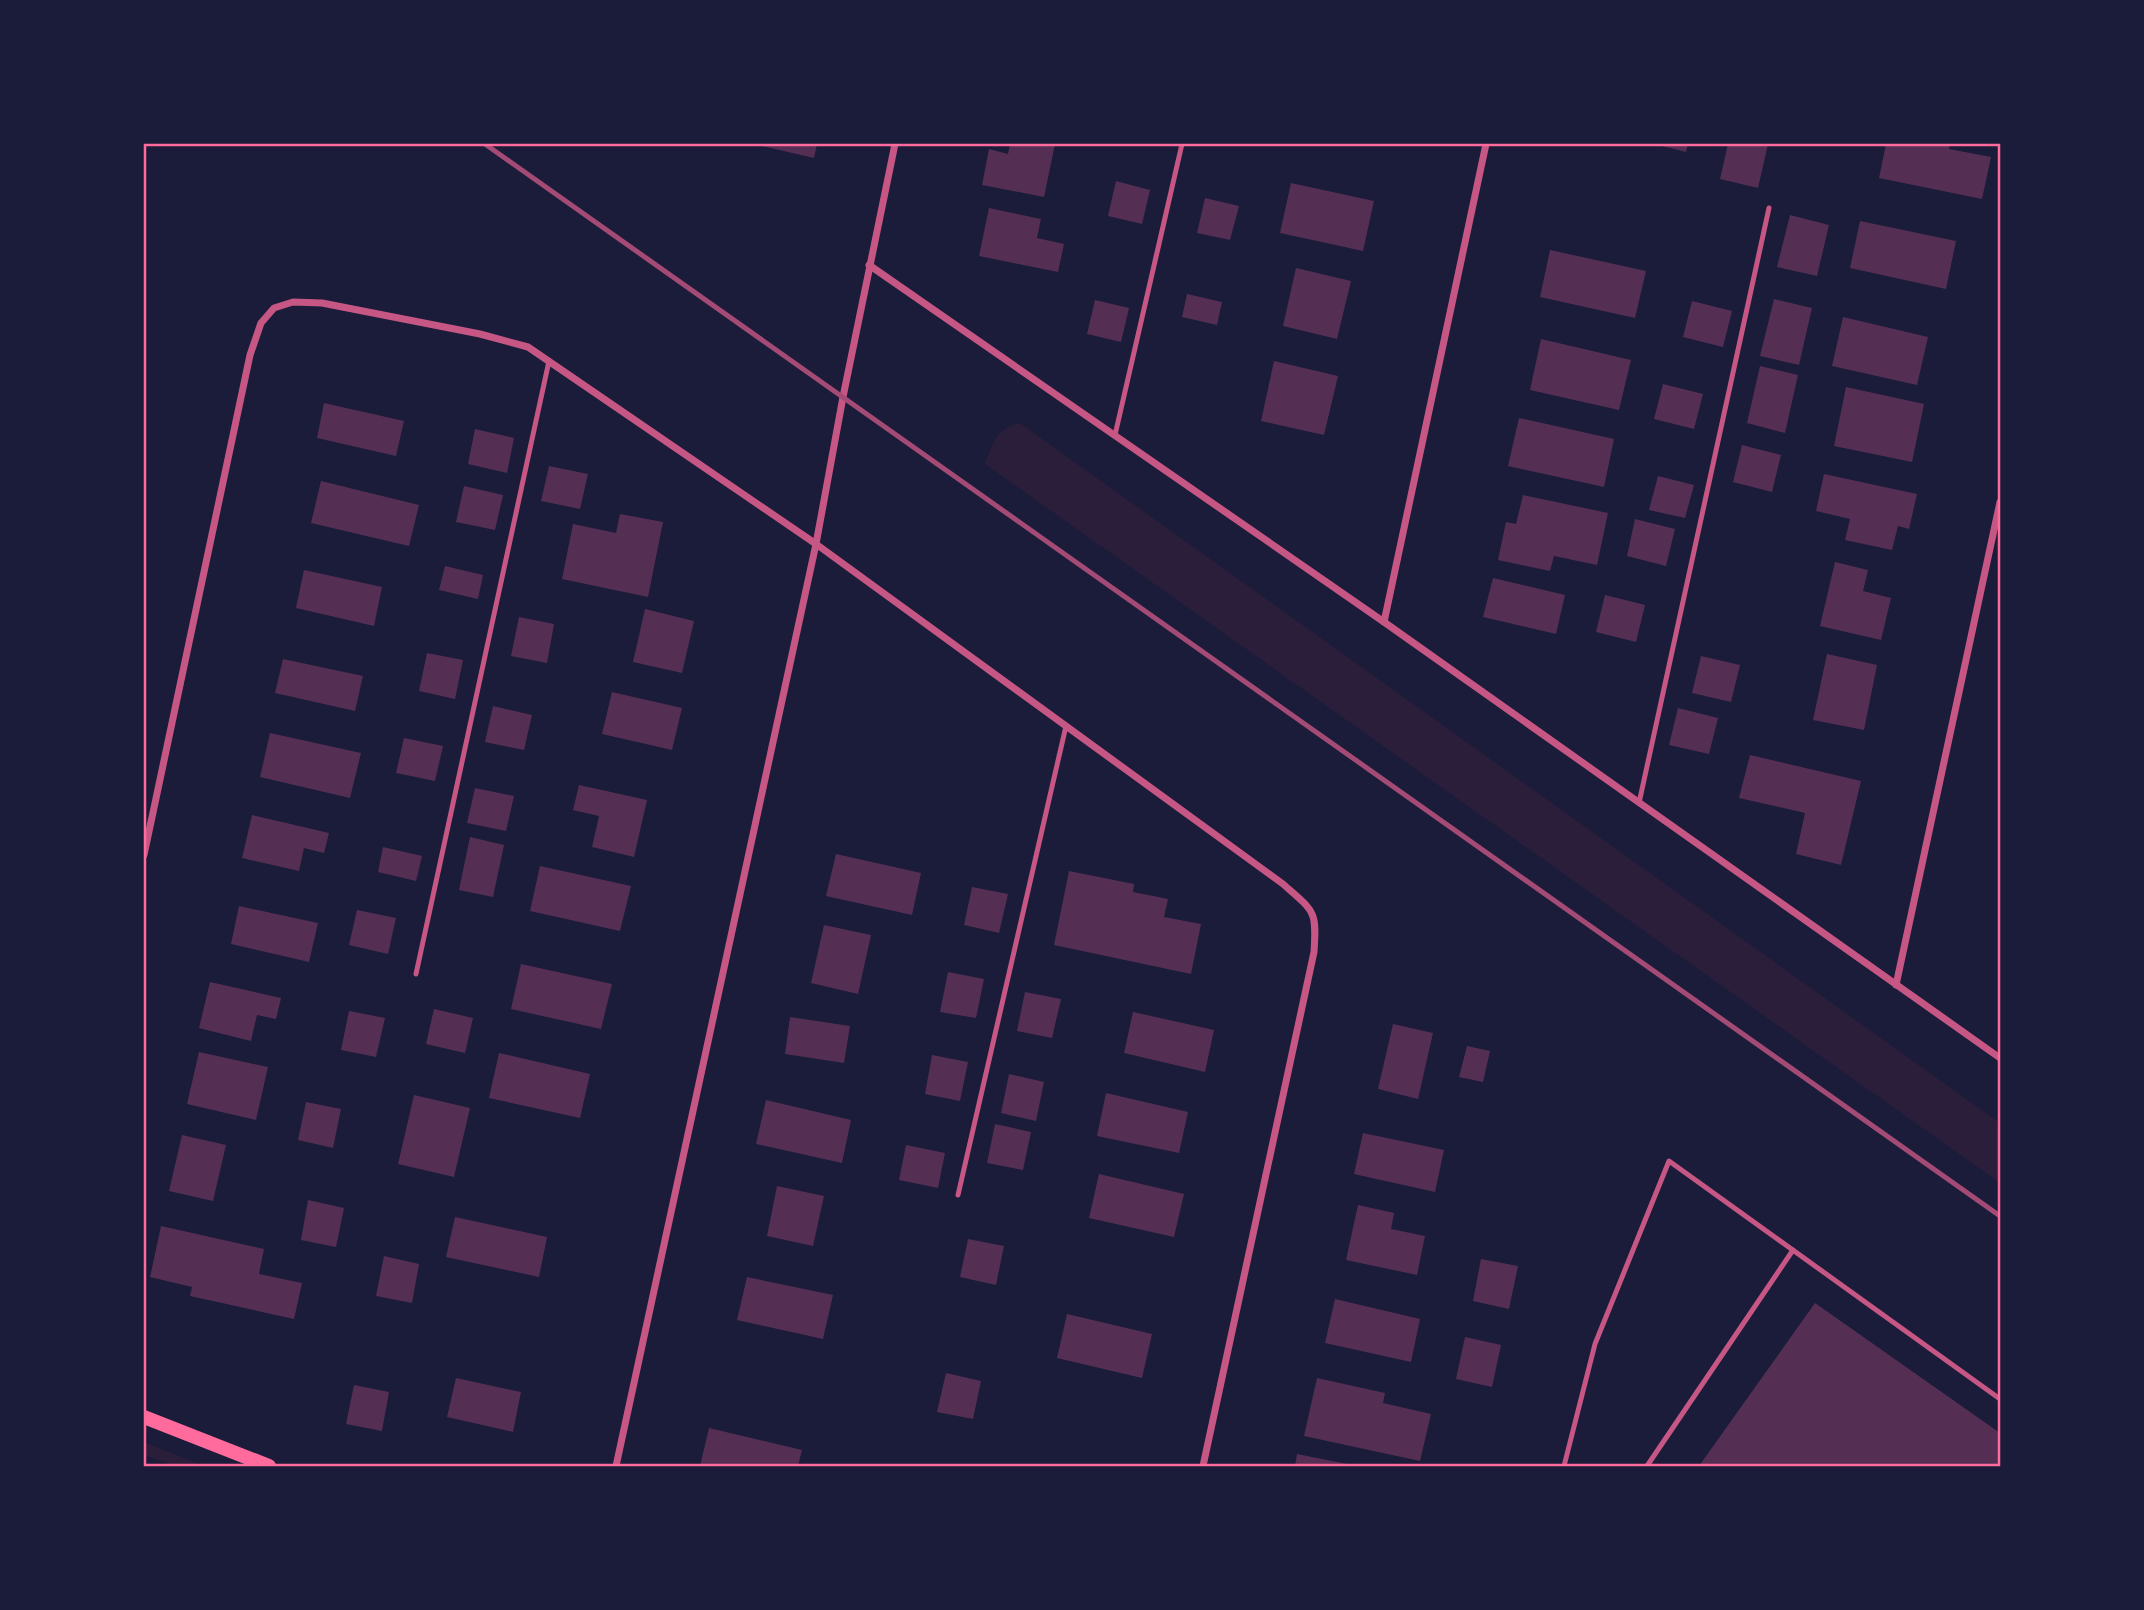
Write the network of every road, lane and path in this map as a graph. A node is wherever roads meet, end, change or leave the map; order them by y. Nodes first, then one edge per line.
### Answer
1 (895, 144) edge
2 (1182, 144) edge
3 (1486, 144) edge
4 (1769, 208) dead end
5 (869, 265) junction
6 (550, 360) junction
7 (1115, 435) junction
8 (2000, 502) edge
9 (816, 544) junction
10 (1384, 622) junction
11 (1066, 726) junction
12 (1639, 803) junction
13 (144, 855) edge
14 (416, 974) dead end
15 (1896, 985) junction
16 (2000, 1058) edge
17 (958, 1195) dead end
18 (1793, 1250) junction
19 (2000, 1399) edge
20 (144, 1417) edge
21 (269, 1466) edge
22 (616, 1466) edge
23 (1203, 1466) edge
24 (1564, 1466) edge
25 (1647, 1466) edge

1 - 5 street
2 - 7 lane
3 - 10 street
4 - 12 lane
5 - 7 street
5 - 9 street
6 - 9 street
6 - 13 street
6 - 14 lane
7 - 10 street
8 - 15 street
9 - 11 street
9 - 22 street
10 - 12 street
11 - 17 lane
11 - 23 street
12 - 15 street
15 - 16 street
18 - 19 lane
18 - 24 lane
18 - 25 lane
20 - 21 main road

